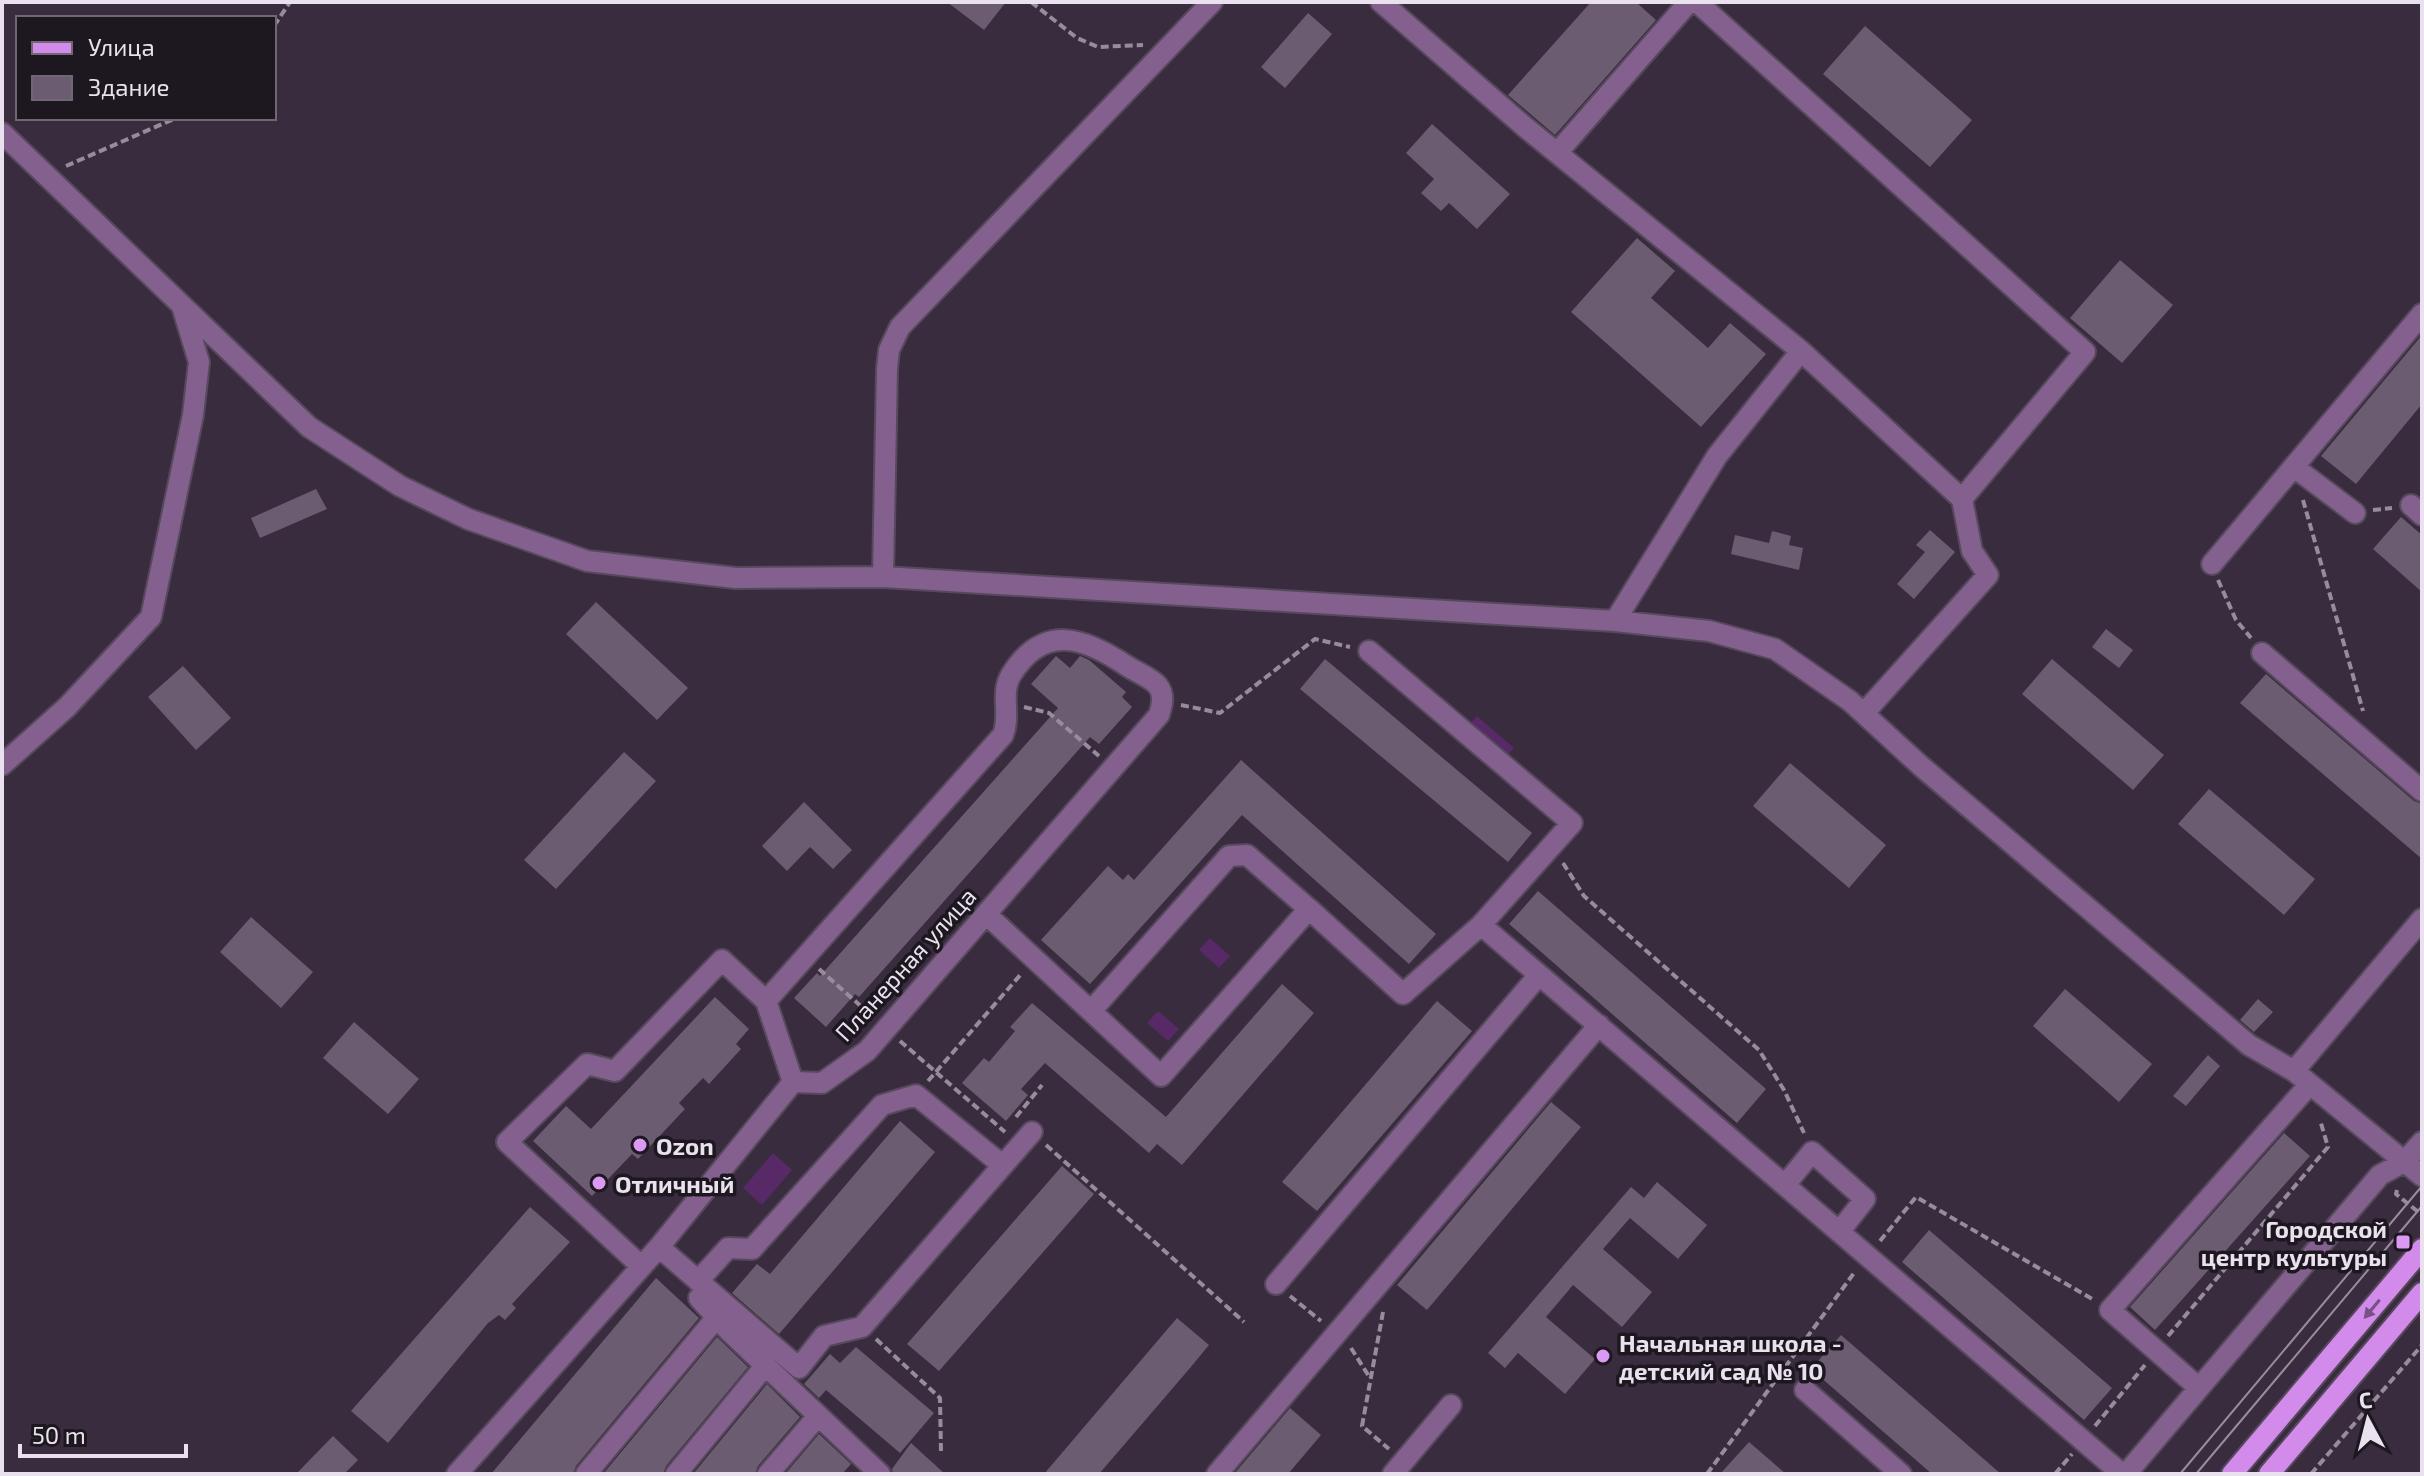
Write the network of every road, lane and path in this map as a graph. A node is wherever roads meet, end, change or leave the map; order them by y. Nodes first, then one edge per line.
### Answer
1 (290, 2) edge
2 (1031, 2) edge
3 (1212, 2) edge
4 (1381, 2) edge
5 (1689, 2) edge
6 (1697, 2) edge
7 (276, 23) edge
8 (1174, 43) junction
9 (172, 120) edge
10 (2, 133) edge
11 (1557, 153) junction
12 (45, 174) junction
13 (180, 302) junction
14 (2422, 314) edge
15 (1801, 351) junction
16 (2294, 467) junction
17 (1962, 499) junction
18 (2416, 510) edge
19 (2355, 513) joint
20 (2212, 564) joint
21 (883, 577) junction
22 (1615, 621) junction
23 (1369, 651) joint
24 (2262, 653) joint
25 (1007, 703) junction
26 (1161, 708) junction
27 (1864, 713) junction
28 (1091, 749) dead end
29 (2373, 749) junction
30 (2, 765) edge
31 (2422, 791) edge
32 (1555, 843) junction
33 (1309, 909) junction
34 (986, 914) junction
35 (2422, 919) edge
36 (1481, 925) junction
37 (806, 956) junction
38 (1036, 957) junction
39 (1539, 975) junction
40 (766, 1001) junction
41 (1091, 1011) junction
42 (1599, 1025) junction
43 (886, 1029) junction
44 (935, 1072) junction
45 (2302, 1078) junction
46 (793, 1082) junction
47 (1042, 1085) dead end
48 (916, 1095) junction
49 (1032, 1132) joint
50 (2422, 1142) edge
51 (1812, 1152) junction
52 (2404, 1162) junction
53 (1001, 1164) junction
54 (2422, 1176) edge
55 (1785, 1185) junction
56 (2396, 1194) dead end
57 (2422, 1215) edge
58 (1839, 1232) junction
59 (2422, 1249) edge
60 (650, 1256) junction
61 (1390, 1271) junction
62 (698, 1281) junction
63 (1276, 1284) dead end
64 (2422, 1293) edge
65 (717, 1317) junction
66 (1244, 1322) dead end
67 (862, 1327) junction
68 (2422, 1345) edge
69 (2156, 1351) junction
70 (765, 1366) junction
71 (2199, 1388) junction
72 (1805, 1390) dead end
73 (1451, 1405) dead end
74 (818, 1416) junction
75 (2095, 1426) dead end
76 (941, 1452) dead end
77 (1398, 1468) edge
78 (871, 1471) edge
79 (457, 1474) edge
80 (586, 1474) edge
81 (676, 1474) edge
82 (768, 1474) edge
83 (1217, 1474) edge
84 (1901, 1474) edge
85 (2124, 1474) edge
86 (2232, 1474) edge
87 (2269, 1474) edge
88 (2311, 1474) edge

1 - 7 path
2 - 8 path
3 - 8 street
4 - 11 street
5 - 11 street
6 - 17 street
8 - 21 street
9 - 12 path
10 - 12 street
11 - 15 street
12 - 13 street
13 - 21 street
13 - 30 street
14 - 16 street
15 - 17 street
15 - 22 street
16 - 19 street
16 - 20 street
16 - 29 path
17 - 27 street
18 - 19 path
20 - 24 path
21 - 22 street
22 - 27 street
23 - 26 path
23 - 32 street
24 - 29 street
25 - 26 street
25 - 28 path
25 - 37 street
26 - 34 street, Планерная улица
27 - 45 street
29 - 31 street
32 - 36 street
32 - 51 path
33 - 36 street
33 - 41 street
33 - 41 street
34 - 38 street
34 - 43 street, Планерная улица
35 - 45 street
36 - 39 street
37 - 40 street
37 - 43 path
38 - 41 street
38 - 44 path
39 - 42 street
39 - 63 street
40 - 46 street
40 - 60 street
42 - 55 street
42 - 61 street
43 - 44 path
43 - 46 street, Планерная улица
44 - 47 path
44 - 48 path
45 - 52 street
45 - 69 path
45 - 69 street
46 - 60 street
48 - 53 street
48 - 62 street
49 - 53 street
49 - 66 path
50 - 52 street
51 - 55 street
51 - 58 street
52 - 54 street
52 - 71 street
53 - 67 street
55 - 58 street
56 - 57 path
58 - 85 street
59 -> 86 main road
60 - 62 street
60 - 65 street
60 - 79 street
61 - 77 path
61 - 83 street
62 - 67 street
64 - 87 main road
65 - 70 street
65 - 80 street
67 - 76 path
68 - 88 path
69 - 71 street
69 - 75 path
70 - 74 street
70 - 81 street
71 - 85 street
72 - 84 street
73 - 77 street
74 - 78 street
74 - 82 street

